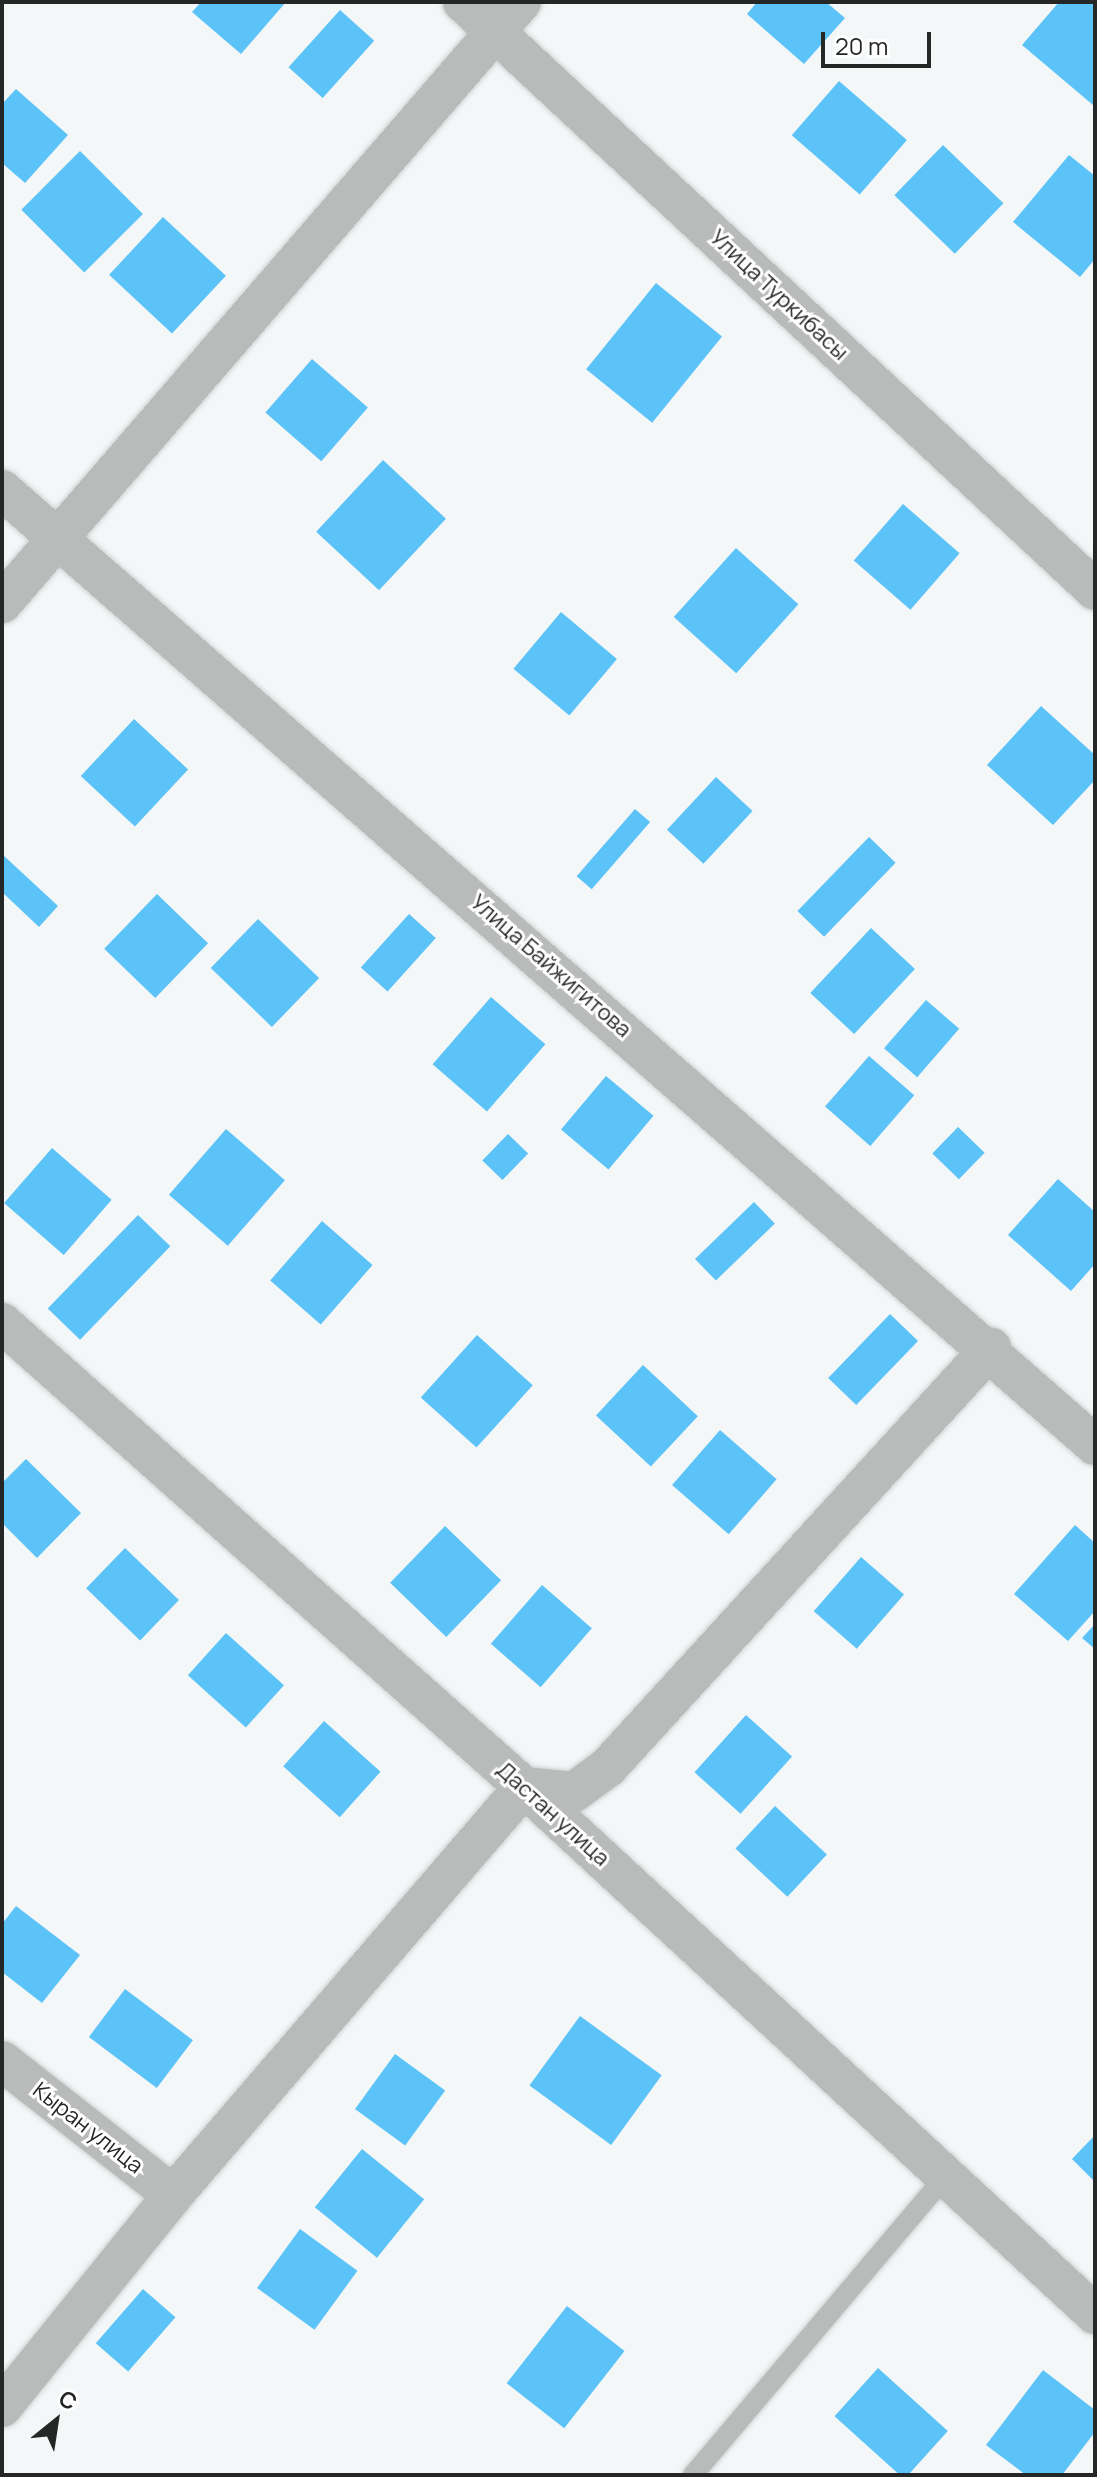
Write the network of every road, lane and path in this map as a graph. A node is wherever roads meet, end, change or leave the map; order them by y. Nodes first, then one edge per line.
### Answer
1 (463, 2) edge
2 (508, 16) edge
3 (2, 490) edge
4 (57, 537) junction
5 (1095, 590) edge
6 (2, 603) edge
7 (2, 1323) edge
8 (991, 1348) junction
9 (1095, 1445) edge
10 (524, 1787) junction
11 (2, 2061) edge
12 (946, 2176) junction
13 (173, 2195) junction
14 (1095, 2314) edge
15 (2, 2407) edge
16 (693, 2475) edge

1 - 2 street, Улица Туркибасы
2 - 4 street
2 - 5 street, Улица Туркибасы
3 - 4 street, Улица Байжигитова
4 - 6 street
4 - 8 street, Улица Байжигитова
7 - 10 street, Дастан улица
8 - 9 street, Улица Байжигитова
8 - 10 street
10 - 12 street, Дастан улица
10 - 13 street
11 - 13 street, Кыран улица
12 - 14 street, Дастан улица
12 - 16 lane
13 - 15 street

